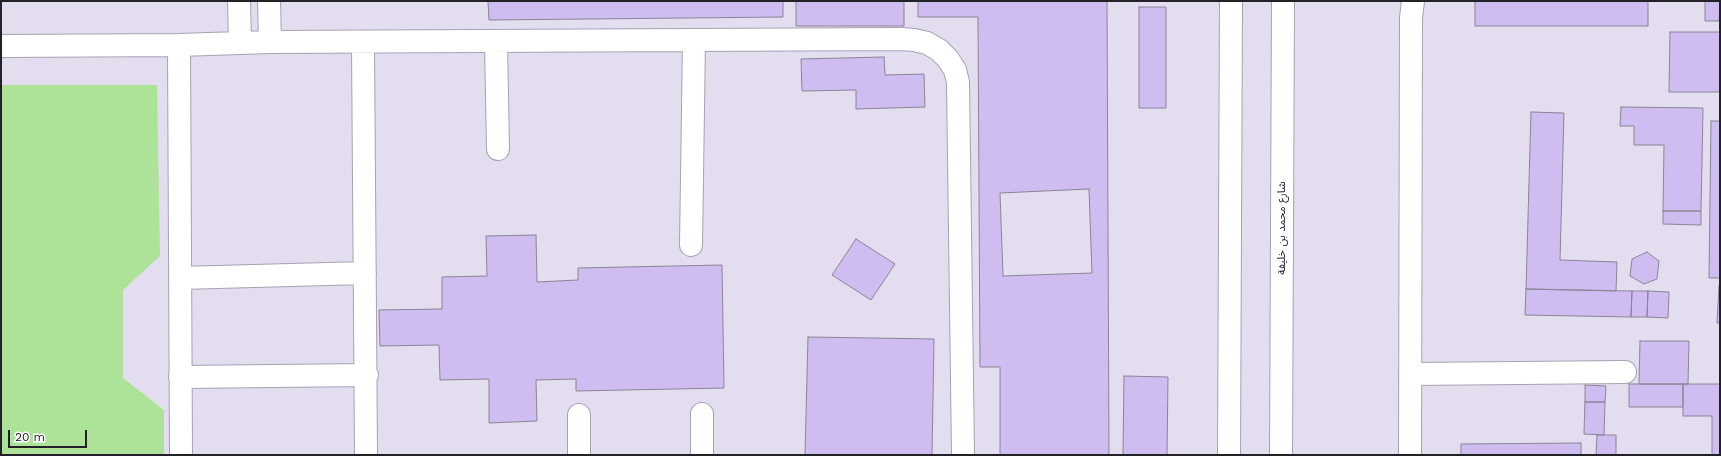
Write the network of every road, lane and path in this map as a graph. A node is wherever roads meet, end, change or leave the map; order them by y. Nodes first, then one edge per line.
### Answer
1 (239, 1) edge
2 (269, 1) edge
3 (1231, 1) edge
4 (1283, 1) edge
5 (1413, 1) edge
6 (694, 40) junction
7 (270, 42) junction
8 (496, 42) junction
9 (240, 43) junction
10 (363, 43) junction
11 (179, 45) junction
12 (1, 46) edge
13 (498, 149) dead end
14 (691, 245) dead end
15 (366, 273) junction
16 (180, 278) junction
17 (1625, 372) dead end
18 (1410, 374) junction
19 (367, 375) junction
20 (180, 377) junction
21 (702, 414) dead end
22 (579, 415) dead end
23 (181, 455) edge
24 (366, 455) edge
25 (579, 455) edge
26 (702, 455) edge
27 (963, 455) edge
28 (1229, 455) edge
29 (1281, 455) edge
30 (1410, 455) edge

1 - 9 street
2 - 7 street
3 - 28 street
4 - 29 street, شارع محمد بن خليفة
5 - 18 street
6 - 8 street
6 - 14 street
6 - 27 street
7 - 9 street
7 - 10 street
8 - 10 street
8 - 13 street
9 - 11 street
10 - 15 street
11 - 12 street
11 - 16 street
15 - 16 street
15 - 19 street
16 - 20 street
17 - 18 street
18 - 30 street
19 - 20 street
19 - 24 street
20 - 23 street
21 - 26 street
22 - 25 street

